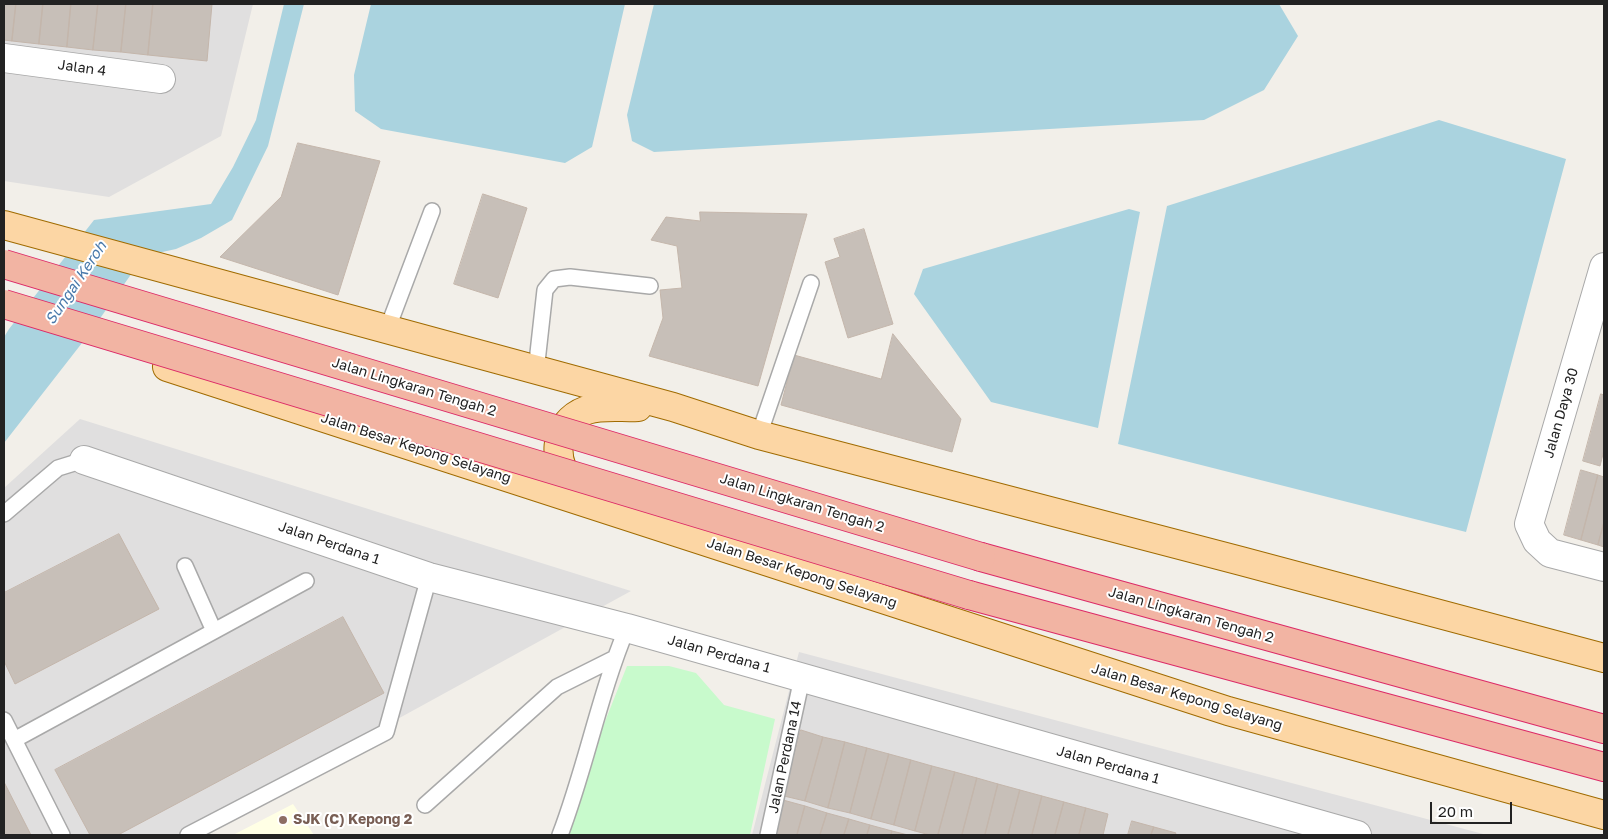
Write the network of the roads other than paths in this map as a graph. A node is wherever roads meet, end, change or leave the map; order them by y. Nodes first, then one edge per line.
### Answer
1 (4, 58) edge
2 (161, 79) dead end
3 (432, 211) dead end
4 (4, 225) edge
5 (4, 264) edge
6 (1604, 267) edge
7 (811, 283) dead end
8 (650, 286) dead end
9 (4, 304) edge
10 (4, 314) edge
11 (387, 330) junction
12 (1594, 340) edge
13 (536, 371) junction
14 (674, 408) junction
15 (760, 435) junction
16 (84, 460) joint
17 (619, 513) junction
18 (4, 514) edge
19 (185, 566) dead end
20 (1604, 567) edge
21 (428, 577) junction
22 (306, 581) dead end
23 (627, 628) junction
24 (214, 631) junction
25 (615, 658) junction
26 (1604, 658) edge
27 (802, 678) junction
28 (4, 720) edge
29 (1604, 729) edge
30 (14, 740) junction
31 (1604, 766) edge
32 (425, 805) dead end
33 (1604, 815) edge
34 (62, 835) edge
35 (188, 835) edge
36 (560, 835) edge
37 (768, 835) edge
38 (1357, 835) edge

1 - 2 street, Jalan 4
3 - 11 lane
4 - 11 main road
5 - 29 highway, Jalan Lingkaran Tengah 2, bridge
6 - 12 street, Jalan Daya 30
7 - 15 lane
8 - 13 lane
9 - 31 highway, bridge
10 - 17 main road, Jalan Besar Kepong Selayang
11 - 13 main road
12 - 20 street, Jalan Daya 30
13 - 14 main road
14 - 15 main road
14 - 17 main road
15 - 26 main road
16 - 18 lane
16 - 21 street, Jalan Perdana 1
17 - 33 main road, Jalan Besar Kepong Selayang
19 - 24 lane
21 - 23 street, Jalan Perdana 1
21 - 35 lane
22 - 24 lane
23 - 25 lane
23 - 27 street, Jalan Perdana 1
24 - 30 lane
25 - 32 lane
25 - 36 lane
27 - 37 lane, Jalan Perdana 14
27 - 38 street, Jalan Perdana 1
28 - 30 lane
30 - 34 lane

